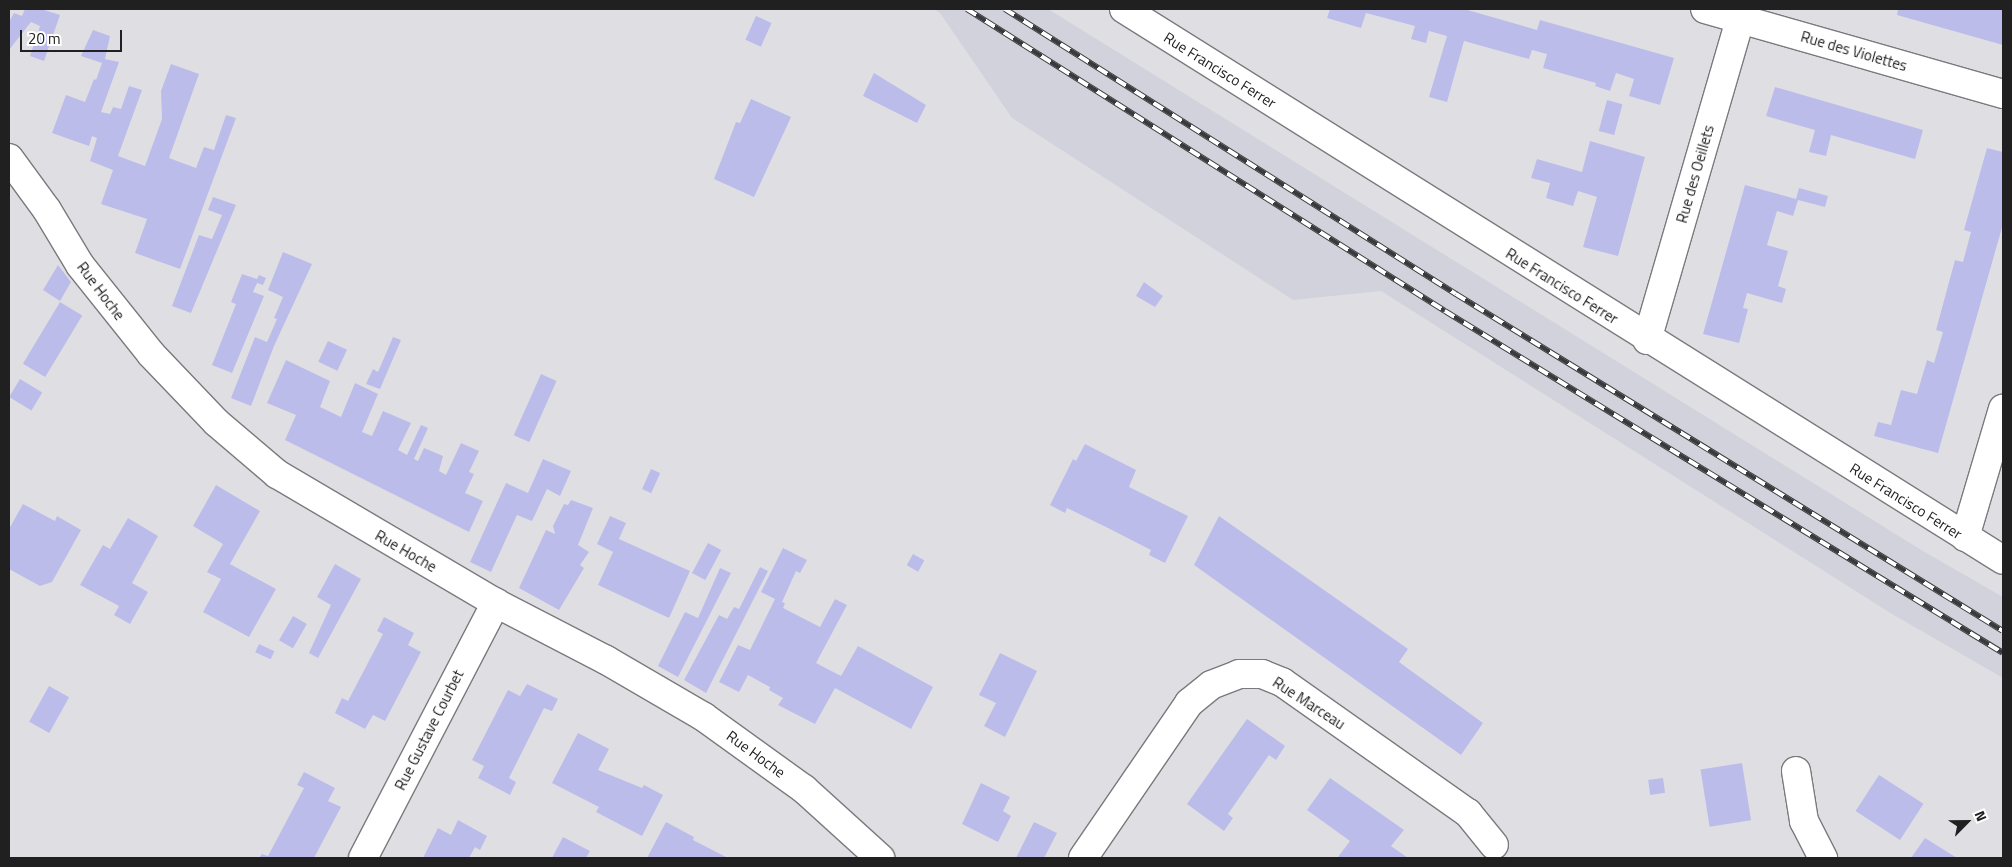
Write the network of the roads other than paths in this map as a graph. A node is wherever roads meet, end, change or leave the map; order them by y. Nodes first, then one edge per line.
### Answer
1 (1124, 9) edge
2 (1705, 9) edge
3 (1741, 14) edge
4 (2003, 94) edge
5 (9, 158) edge
6 (1647, 340) junction
7 (2003, 409) edge
8 (1965, 537) junction
9 (2003, 560) edge
10 (496, 603) junction
11 (1796, 771) dead end
12 (1494, 845) dead end
13 (362, 858) edge
14 (880, 858) edge
15 (1083, 858) edge
16 (1823, 858) edge

1 - 6 street, Rue Francisco Ferrer
2 - 3 street, Rue des Violettes
3 - 4 street, Rue des Violettes
3 - 6 street, Rue des Oeillets
5 - 10 street, Rue Hoche
6 - 8 street, Rue Francisco Ferrer
7 - 8 street
8 - 9 street, Rue Francisco Ferrer
10 - 13 street, Rue Gustave Courbet
10 - 14 street, Rue Hoche
11 - 16 street
12 - 15 street, Rue Marceau

